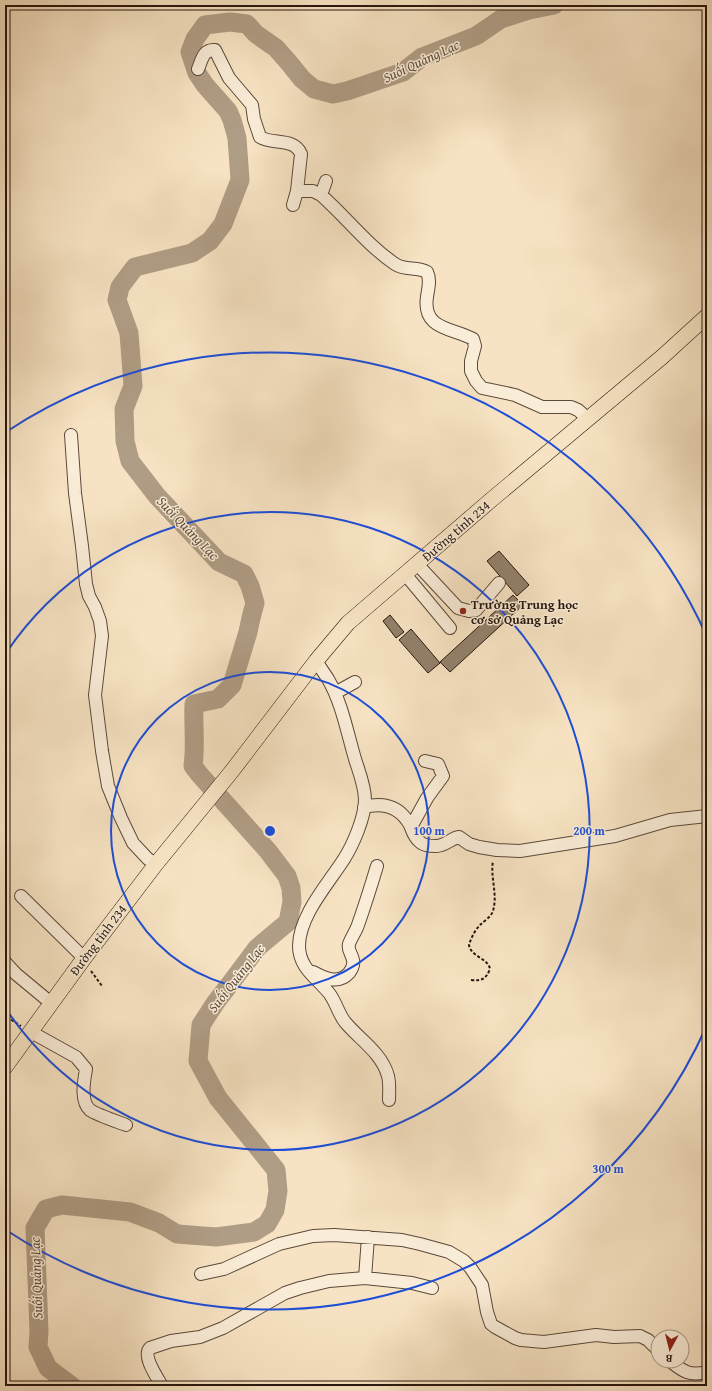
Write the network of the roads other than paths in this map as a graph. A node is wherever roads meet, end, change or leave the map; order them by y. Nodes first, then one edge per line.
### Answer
1 (198, 69) dead end
2 (326, 181) dead end
3 (297, 191) junction
4 (320, 195) junction
5 (293, 205) dead end
6 (707, 316) edge
7 (588, 419) junction
8 (71, 435) dead end
9 (417, 564) junction
10 (405, 574) junction
11 (499, 583) dead end
12 (450, 628) dead end
13 (316, 661) junction
14 (355, 682) dead end
15 (335, 693) junction
16 (425, 761) dead end
17 (364, 807) junction
18 (707, 816) edge
19 (411, 826) junction
20 (156, 864) junction
21 (377, 866) dead end
22 (21, 896) dead end
23 (83, 959) junction
24 (5, 962) edge
25 (306, 968) junction
26 (51, 1003) junction
27 (31, 1032) junction
28 (5, 1067) edge
29 (389, 1100) dead end
30 (126, 1125) dead end
31 (368, 1237) junction
32 (201, 1274) dead end
33 (365, 1278) junction
34 (432, 1288) dead end
35 (650, 1342) edge
36 (682, 1369) edge
37 (707, 1372) edge
38 (162, 1386) edge

1 - 3 street
2 - 4 street
3 - 4 street
3 - 5 street
4 - 7 street
6 - 7 main road, Đường tỉnh 234
7 - 9 main road, Đường tỉnh 234
8 - 20 street
9 - 10 main road, Đường tỉnh 234
9 - 11 street
10 - 12 street
10 - 13 main road, Đường tỉnh 234
13 - 15 street
13 - 20 main road, Đường tỉnh 234
14 - 15 street
15 - 17 street
16 - 19 street
17 - 19 street
17 - 25 street
18 - 19 street
20 - 23 main road, Đường tỉnh 234
21 - 25 street
22 - 23 street
23 - 26 main road, Đường tỉnh 234
24 - 26 street
25 - 29 street
26 - 27 main road, Đường tỉnh 234
27 - 28 main road, Đường tỉnh 234
27 - 30 street
31 - 32 street
31 - 33 street
31 - 35 street
33 - 34 street
33 - 38 street
36 - 37 street

